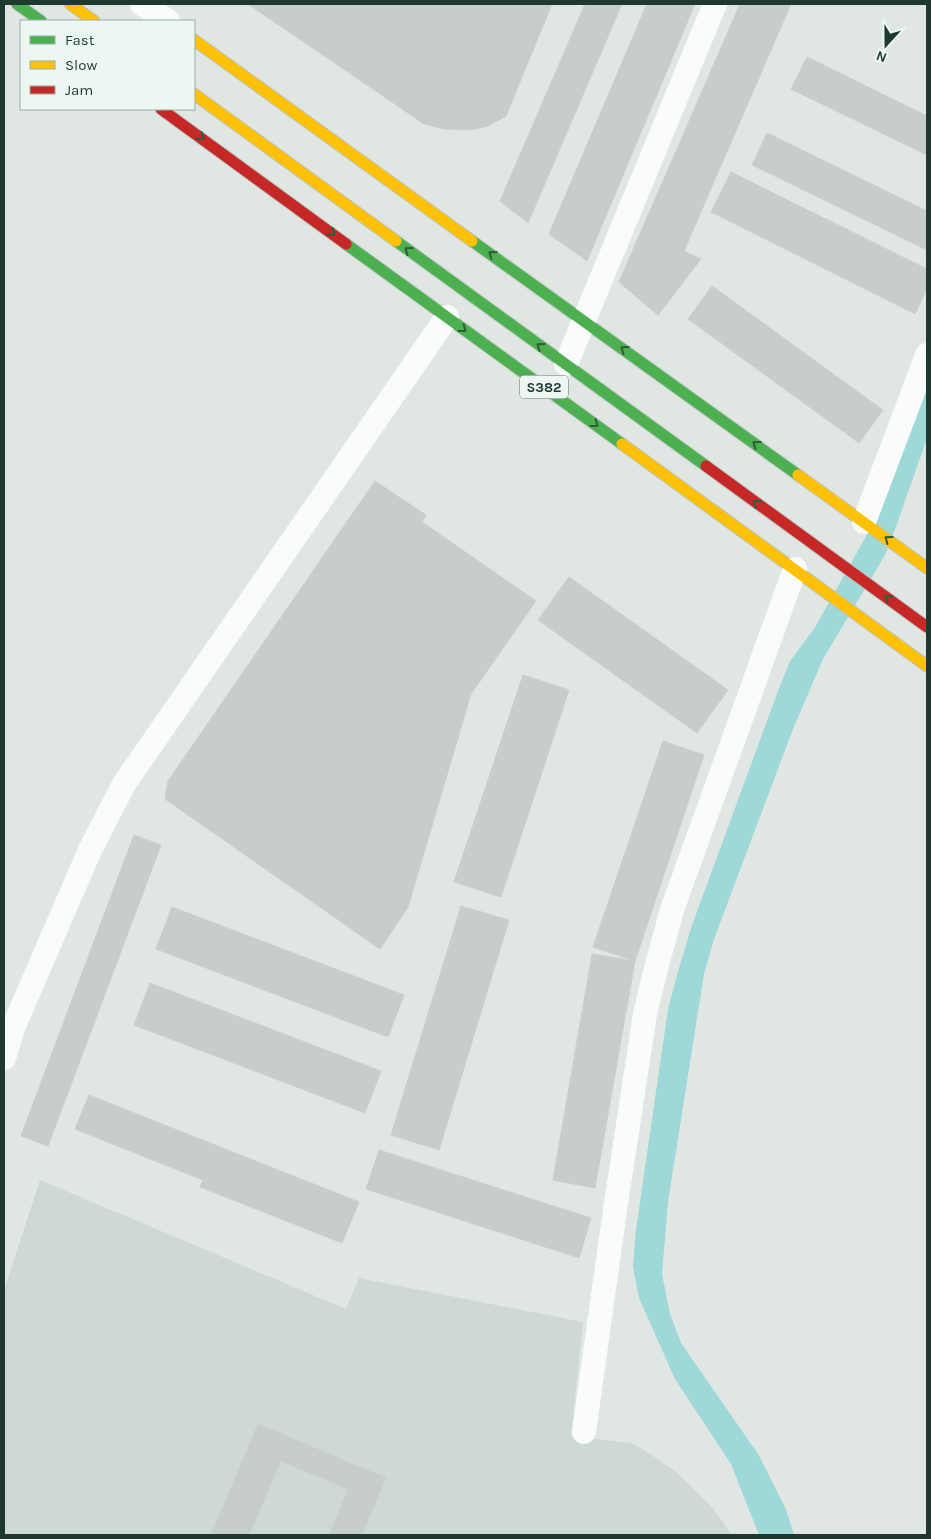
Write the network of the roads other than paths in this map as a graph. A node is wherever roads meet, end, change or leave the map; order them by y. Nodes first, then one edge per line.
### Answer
1 (17, 4) edge
2 (70, 4) edge
3 (142, 4) edge
4 (715, 4) edge
5 (40, 20) edge
6 (93, 20) edge
7 (166, 20) edge
8 (195, 41) edge
9 (195, 95) edge
10 (162, 110) edge
11 (447, 316) junction
12 (584, 320) junction
13 (927, 355) edge
14 (566, 364) junction
15 (864, 522) junction
16 (927, 568) edge
17 (795, 569) junction
18 (927, 627) edge
19 (927, 666) edge
20 (4, 1058) edge
21 (584, 1432) dead end

1 - 5 main road
2 - 6 main road
3 - 7 street
4 - 12 street
12 -> 8 main road
14 -> 9 main road, S382
10 -> 11 main road, S382
11 -> 17 main road, S382
11 - 20 street
12 - 14 street
15 -> 12 main road
13 - 15 street
18 -> 14 main road, S382
16 -> 15 main road
17 - 19 main road, S382
17 - 21 street

